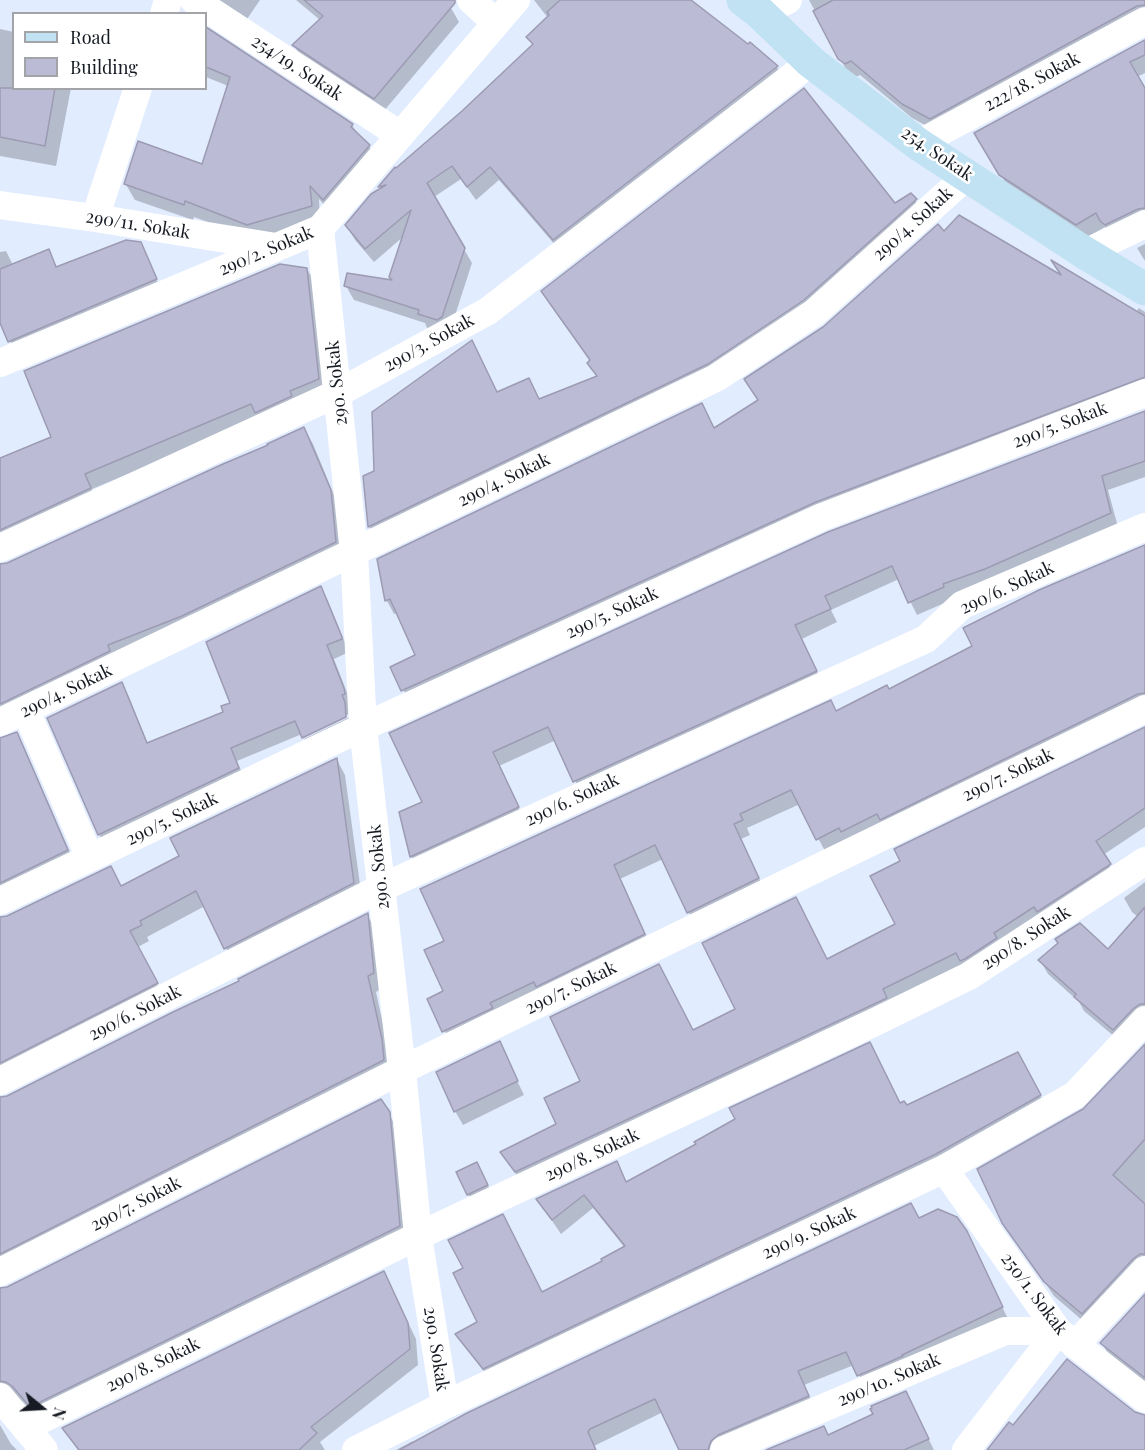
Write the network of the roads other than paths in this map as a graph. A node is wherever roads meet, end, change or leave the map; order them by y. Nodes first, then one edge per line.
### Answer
1 (194, 0) edge
2 (471, 0) edge
3 (516, 0) edge
4 (764, 4) edge
5 (1145, 21) edge
6 (495, 22) junction
7 (811, 62) junction
8 (137, 90) edge
9 (400, 135) junction
10 (918, 144) junction
11 (968, 175) junction
12 (0, 205) edge
13 (95, 218) junction
14 (1145, 224) edge
15 (320, 229) junction
16 (276, 247) junction
17 (1085, 253) junction
18 (1145, 289) edge
19 (0, 363) edge
20 (338, 393) junction
21 (1145, 393) edge
22 (1145, 527) edge
23 (0, 548) edge
24 (354, 553) junction
25 (1145, 709) edge
26 (26, 711) junction
27 (0, 722) edge
28 (363, 727) junction
29 (90, 858) junction
30 (1145, 861) edge
31 (381, 888) junction
32 (0, 901) edge
33 (1145, 1020) edge
34 (402, 1070) junction
35 (0, 1081) edge
36 (944, 1169) junction
37 (418, 1236) junction
38 (1145, 1270) edge
39 (0, 1272) edge
40 (1067, 1338) junction
41 (0, 1397) edge
42 (1145, 1399) edge
43 (445, 1405) junction
44 (26, 1427) junction
45 (44, 1450) edge
46 (356, 1450) edge
47 (724, 1450) edge
48 (966, 1450) edge

1 - 9 street, 254/19. Sokak
2 - 6 street
3 - 6 street, 290/2. Sokak
4 - 7 street, 254. Sokak
5 - 10 street, 222/18. Sokak
6 - 9 street, 290/2. Sokak
7 - 10 street, 254. Sokak
7 - 20 street, 290/3. Sokak
8 - 13 street
9 - 15 street, 290/2. Sokak
10 - 11 street, 254. Sokak
11 - 17 street, 254. Sokak
11 - 24 street, 290/4. Sokak
12 - 13 street, 290/11. Sokak
13 - 16 street, 290/11. Sokak
14 - 17 street
15 - 16 street, 290/2. Sokak
15 - 20 street, 290. Sokak
16 - 19 street, 290/2. Sokak
17 - 18 street, 254. Sokak
20 - 23 street, 290/3. Sokak
20 - 24 street, 290. Sokak
21 - 28 street, 290/5. Sokak
22 - 31 street, 290/6. Sokak
24 - 26 street, 290/4. Sokak
24 - 28 street, 290. Sokak
25 - 34 street, 290/7. Sokak
26 - 27 street, 290/4. Sokak
26 - 29 street
28 - 29 street, 290/5. Sokak
28 - 31 street, 290. Sokak
29 - 32 street, 290/5. Sokak
30 - 37 street, 290/8. Sokak
31 - 34 street, 290. Sokak
31 - 35 street, 290/6. Sokak
33 - 36 street, 290/9. Sokak
34 - 37 street, 290. Sokak
34 - 39 street, 290/7. Sokak
36 - 40 street, 250/1. Sokak
36 - 43 street, 290/9. Sokak
37 - 43 street, 290. Sokak
37 - 44 street, 290/8. Sokak
38 - 40 street
40 - 42 street, 250/1. Sokak
40 - 47 street, 290/10. Sokak
40 - 48 street
41 - 44 street
43 - 46 street, 290. Sokak
44 - 45 street

